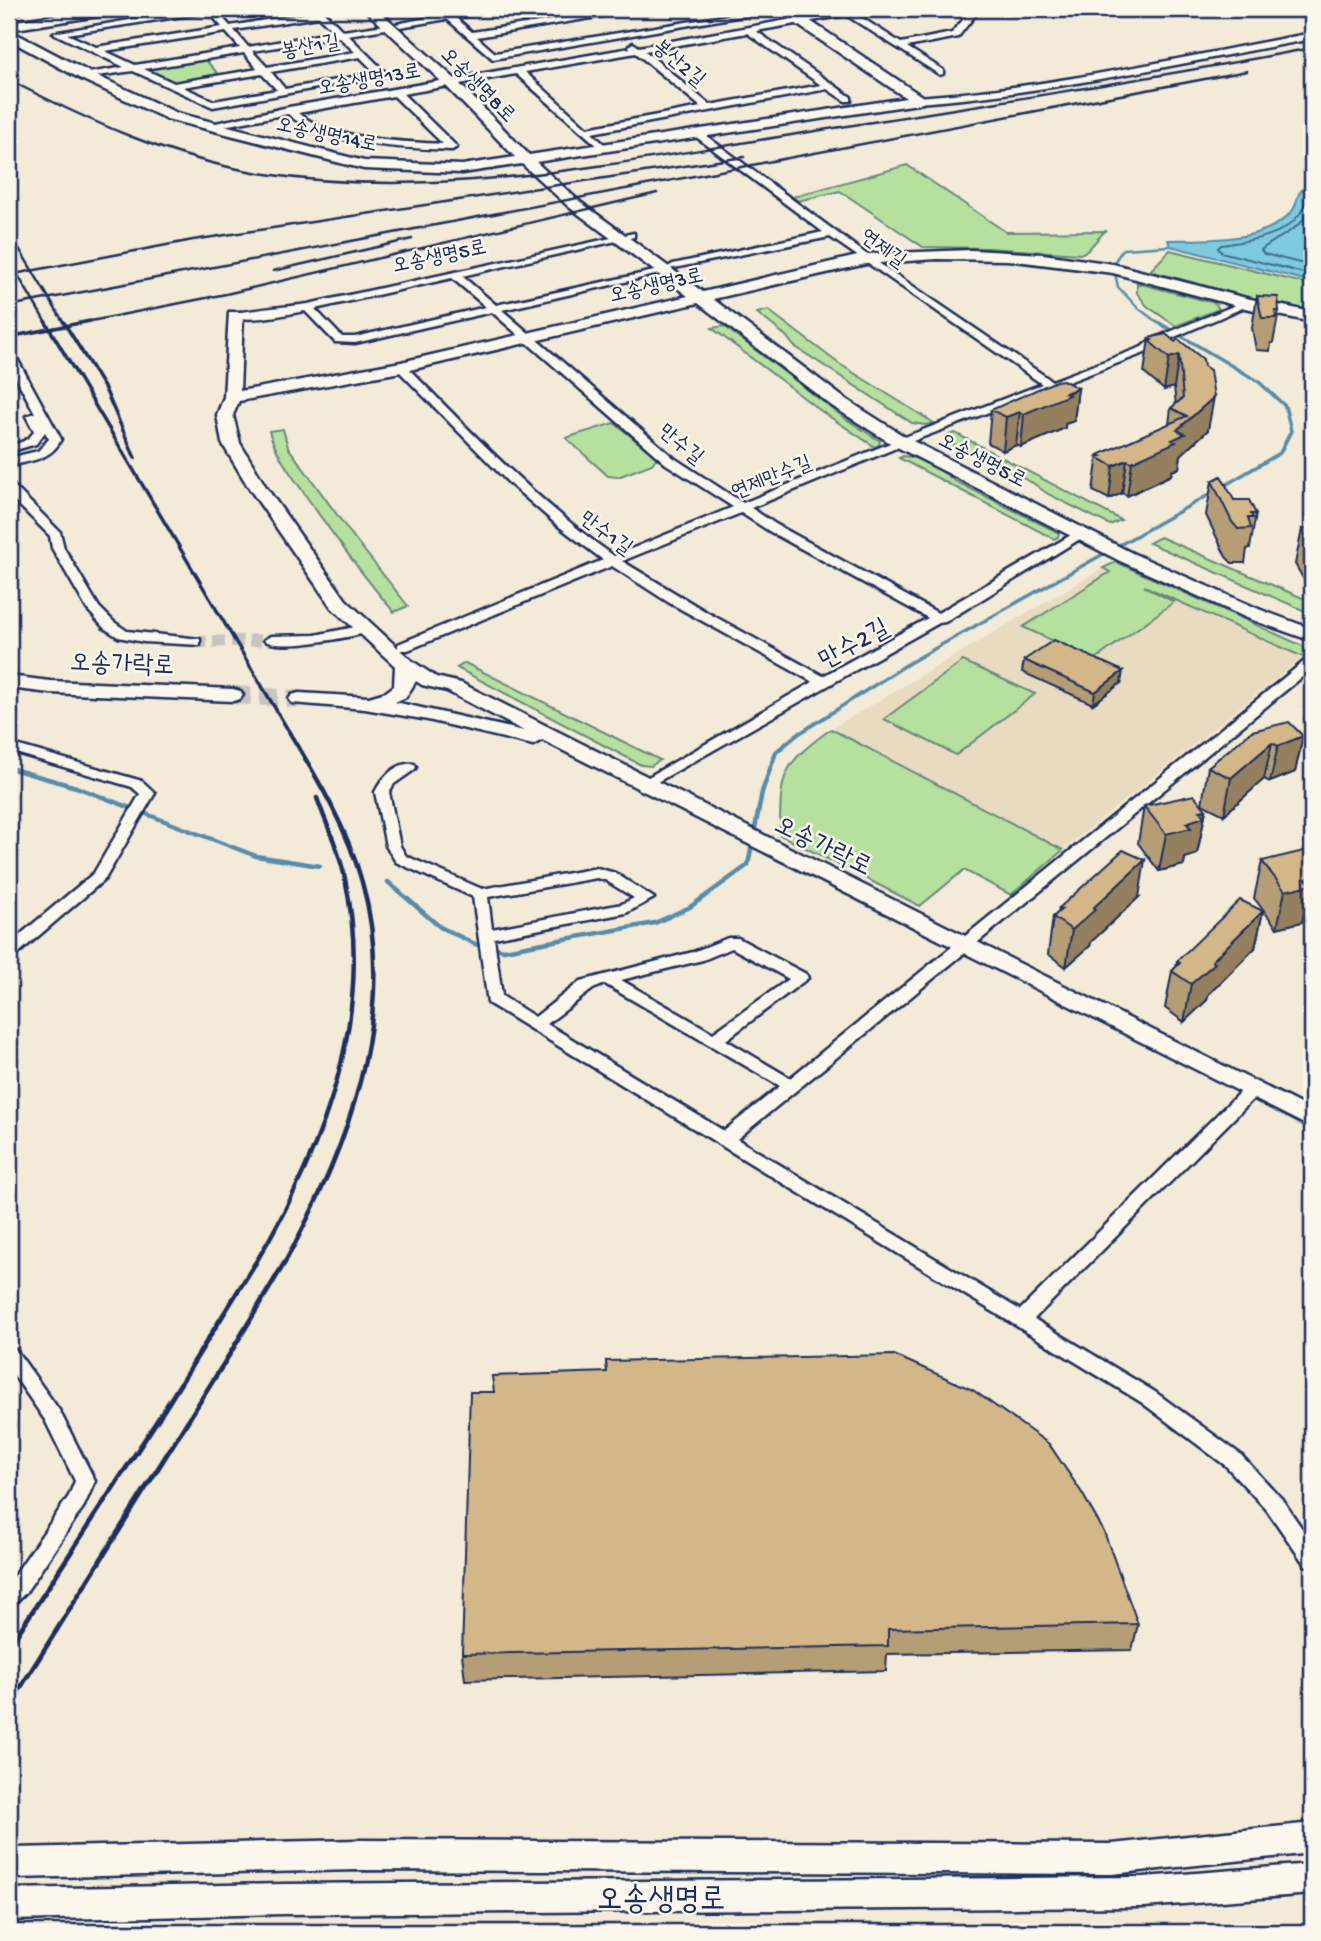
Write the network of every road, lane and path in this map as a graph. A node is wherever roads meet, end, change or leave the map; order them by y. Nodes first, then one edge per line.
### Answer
1 (117, 9) edge
2 (210, 9) edge
3 (370, 9) edge
4 (383, 9) edge
5 (494, 9) edge
6 (588, 9) edge
7 (641, 9) edge
8 (868, 9) edge
9 (976, 9) edge
10 (319, 11) edge
11 (757, 11) edge
12 (445, 12) edge
13 (847, 12) junction
14 (790, 13) edge
15 (394, 25) junction
16 (9, 26) edge
17 (609, 26) junction
18 (228, 29) junction
19 (748, 30) junction
20 (341, 34) junction
21 (9, 35) edge
22 (472, 35) junction
23 (1312, 36) edge
24 (898, 46) junction
25 (246, 49) junction
26 (637, 49) junction
27 (94, 50) junction
28 (362, 54) junction
29 (132, 67) junction
30 (265, 71) junction
31 (518, 71) junction
32 (940, 72) dead end
33 (86, 76) junction
34 (455, 80) junction
35 (173, 86) junction
36 (828, 86) junction
37 (395, 91) junction
38 (283, 92) junction
39 (848, 99) dead end
40 (918, 100) junction
41 (708, 108) junction
42 (289, 110) junction
43 (207, 126) junction
44 (586, 131) junction
45 (698, 134) junction
46 (600, 145) dead end
47 (452, 147) junction
48 (462, 156) dead end
49 (533, 160) junction
50 (833, 233) junction
51 (626, 237) junction
52 (866, 259) junction
53 (668, 269) junction
54 (455, 275) junction
55 (704, 296) junction
56 (1247, 304) junction
57 (307, 307) junction
58 (494, 309) junction
59 (236, 315) joint
60 (1312, 317) edge
61 (1312, 325) edge
62 (529, 338) junction
63 (9, 355) edge
64 (401, 367) junction
65 (9, 374) edge
66 (1051, 385) junction
67 (232, 397) junction
68 (907, 440) junction
69 (9, 449) edge
70 (9, 462) edge
71 (9, 488) edge
72 (741, 509) junction
73 (1082, 534) junction
74 (1105, 540) junction
75 (1131, 554) junction
76 (612, 560) junction
77 (940, 619) junction
78 (1312, 625) edge
79 (365, 629) junction
80 (1312, 635) edge
81 (271, 640) tunnel mouth
82 (195, 642) tunnel mouth
83 (404, 655) junction
84 (1312, 662) edge
85 (9, 682) edge
86 (825, 683) junction
87 (454, 687) junction
88 (233, 695) tunnel mouth
89 (299, 699) tunnel mouth
90 (365, 704) junction
91 (9, 747) edge
92 (579, 752) junction
93 (409, 767) dead end
94 (643, 786) junction
95 (480, 894) junction
96 (485, 937) junction
97 (964, 943) junction
98 (9, 952) edge
99 (606, 978) junction
100 (536, 1024) junction
101 (715, 1040) junction
102 (790, 1085) junction
103 (1252, 1090) junction
104 (1312, 1120) edge
105 (727, 1138) junction
106 (1021, 1321) junction
107 (9, 1355) edge
108 (1312, 1559) edge
109 (9, 1596) edge
110 (1312, 1838) edge
111 (15, 1863) dead end
112 (1312, 1879) edge
113 (9, 1905) edge

1 - 16 street
2 - 18 street, 봉산1길
2 - 27 street, 봉산1길
3 - 15 street, 오송생명8로
4 - 15 street, 오송생명8로
5 - 12 street
6 - 17 street, 봉산2길
7 - 17 street, 봉산2길
8 - 13 street, 오송생명13로
9 - 24 street
10 - 18 street, 봉산1길
10 - 20 street
11 - 17 street
12 - 15 street, 봉산1길
12 - 22 street
13 - 14 street, 오송생명13로
13 - 24 street
14 - 19 street, 오송생명13로
14 - 40 street
15 - 20 street, 봉산1길
15 - 34 street, 오송생명8로
17 - 22 street, 봉산2길
17 - 22 street
17 - 26 street, 봉산2길
18 - 25 street, 봉산1길
18 - 27 street, 봉산1길
19 - 26 street, 오송생명13로
19 - 36 street
20 - 25 street, 봉산1길
20 - 28 street
21 - 33 street, 오송생명14로
23 - 40 street
24 - 32 street
25 - 29 street, 봉산1길
25 - 30 street, 봉산1길
26 - 31 street, 오송생명13로
26 - 41 street, 봉산2길
27 - 29 street
28 - 30 street, 봉산1길
28 - 38 street, 봉산1길
29 - 33 street, 봉산1길
29 - 35 street
30 - 35 street, 봉산1길
30 - 38 street, 봉산1길
31 - 34 street, 오송생명13로
31 - 44 street
33 - 43 street, 오송생명14로
34 - 37 street, 오송생명13로
34 - 49 street, 오송생명8로
35 - 38 street, 봉산1길
36 - 39 street
36 - 41 street, 봉산2길
37 - 42 street, 오송생명13로
37 - 47 street
40 - 45 street, 오송생명14로
41 - 44 street, 봉산2길
42 - 43 street, 오송생명13로
42 - 47 street
43 - 49 street, 오송생명14로
44 - 46 street
45 - 49 street, 오송생명14로
45 - 50 street, 연제길
47 - 48 street
49 - 51 street, 오송생명8로
50 - 52 street, 연제길
50 - 53 street
51 - 53 street, 오송생명5로
51 - 54 street, 오송생명5로
52 - 55 street, 오송생명3로
52 - 56 street, 오송생명3로
52 - 66 street, 연제길
53 - 55 street, 오송생명5로
53 - 58 street
54 - 57 street, 오송생명5로
54 - 58 street, 만수길
55 - 62 street, 오송생명3로
55 - 68 street, 오송생명5로
56 - 60 street
56 - 61 street
56 - 66 street, 연제만수길
57 - 58 street
57 - 59 street, 오송생명5로
58 - 62 street, 만수길
59 - 67 street, 오송생명5로
62 - 64 street, 오송생명3로
62 - 72 street, 만수길
63 - 70 street
64 - 67 street, 오송생명3로
64 - 76 street, 만수1길
65 - 69 street
66 - 68 street, 연제만수길
67 - 79 street
67 - 83 street
68 - 72 street, 연제만수길
68 - 73 street, 오송생명5로
68 - 74 street, 오송생명5로
71 - 82 street
72 - 76 street, 연제만수길
72 - 77 street, 만수길
73 - 74 street, 오송생명5로
73 - 77 street, 만수2길
74 - 75 street, 오송생명5로
75 - 78 street, 오송생명5로
75 - 80 street, 오송생명5로
76 - 83 street, 연제만수길
76 - 86 street, 만수1길
77 - 86 street, 만수2길
79 - 81 street
79 - 83 street
83 - 87 street
83 - 90 street
84 - 97 street
85 - 88 street, 오송가락로
86 - 94 street, 만수2길
87 - 90 street
87 - 92 street, 오송가락로
89 - 90 street
90 - 92 street
91 - 98 street
92 - 94 street, 오송가락로
93 - 95 street
94 - 97 street, 오송가락로
95 - 96 street
95 - 96 street
96 - 100 street
97 - 102 street
97 - 103 street, 오송가락로
99 - 100 street
99 - 101 street
99 - 101 street
100 - 105 street
101 - 102 street
102 - 105 street
103 - 104 street, 오송가락로
103 - 106 street
105 - 106 street
106 - 108 street
107 - 109 street
110 - 111 street, 오송생명로
112 - 113 street, 오송생명로

